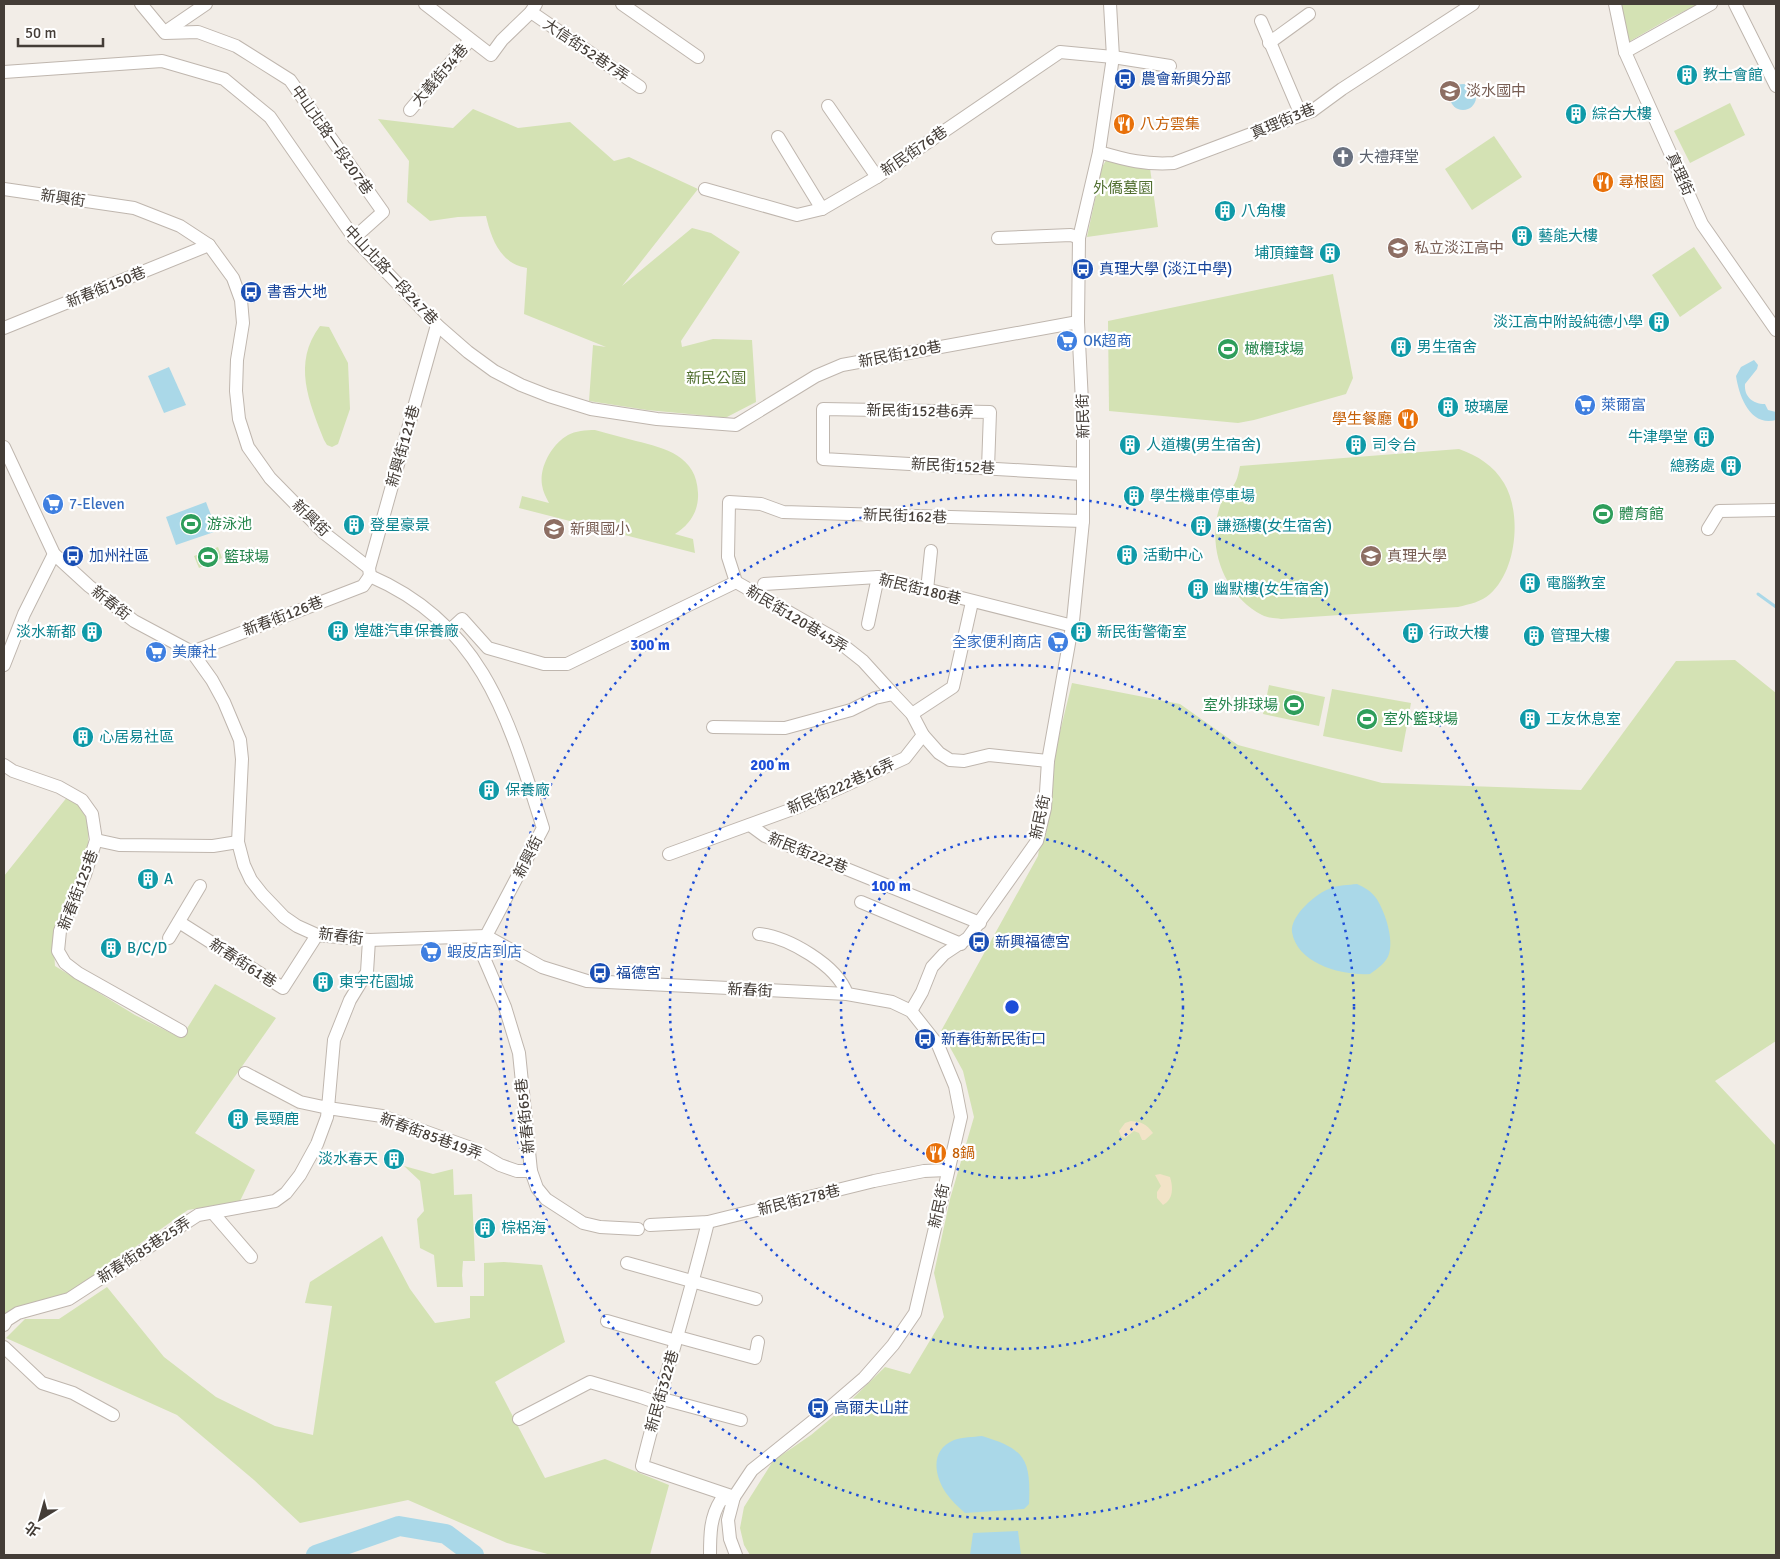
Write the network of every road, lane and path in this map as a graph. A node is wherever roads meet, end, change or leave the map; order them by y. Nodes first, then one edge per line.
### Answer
1 (141, 4) edge
2 (206, 4) edge
3 (425, 4) edge
4 (622, 4) edge
5 (1110, 4) edge
6 (1473, 4) edge
7 (1615, 4) edge
8 (1710, 4) edge
9 (1735, 4) edge
10 (534, 8) edge
11 (1309, 14) dead end
12 (1261, 21) dead end
13 (165, 32) junction
14 (470, 40) junction
15 (1269, 43) junction
16 (1625, 52) junction
17 (698, 57) dead end
18 (1113, 57) junction
19 (1170, 66) dead end
20 (4, 72) edge
21 (1776, 86) edge
22 (640, 87) dead end
23 (828, 106) dead end
24 (410, 110) dead end
25 (1301, 115) junction
26 (778, 138) dead end
27 (1099, 152) junction
28 (877, 177) junction
29 (4, 189) edge
30 (706, 189) dead end
31 (822, 209) junction
32 (354, 238) junction
33 (998, 238) dead end
34 (1079, 238) junction
35 (209, 245) junction
36 (1078, 322) junction
37 (437, 325) junction
38 (4, 328) edge
39 (1776, 330) edge
40 (823, 409) joint
41 (736, 425) joint
42 (4, 447) edge
43 (988, 468) junction
44 (1083, 474) junction
45 (729, 502) joint
46 (1776, 510) edge
47 (1083, 520) junction
48 (1708, 529) dead end
49 (931, 551) dead end
50 (54, 554) junction
51 (370, 572) junction
52 (878, 577) junction
53 (736, 582) junction
54 (764, 584) dead end
55 (927, 590) junction
56 (972, 602) junction
57 (868, 624) dead end
58 (1073, 626) junction
59 (450, 630) junction
60 (192, 652) junction
61 (4, 665) edge
62 (893, 694) junction
63 (912, 714) junction
64 (713, 727) dead end
65 (923, 735) junction
66 (1048, 761) junction
67 (4, 765) edge
68 (750, 825) junction
69 (96, 840) junction
70 (238, 842) junction
71 (669, 854) dead end
72 (200, 886) dead end
73 (861, 902) dead end
74 (179, 922) junction
75 (980, 923) junction
76 (759, 934) dead end
77 (317, 935) junction
78 (486, 936) junction
79 (169, 938) dead end
80 (370, 940) junction
81 (961, 944) junction
82 (847, 994) junction
83 (911, 1011) junction
84 (181, 1032) dead end
85 (245, 1073) dead end
86 (328, 1108) junction
87 (947, 1170) junction
88 (531, 1171) junction
89 (213, 1213) junction
90 (708, 1222) junction
91 (644, 1227) joint
92 (251, 1257) dead end
93 (627, 1263) dead end
94 (693, 1282) junction
95 (756, 1299) dead end
96 (607, 1320) dead end
97 (4, 1325) edge
98 (677, 1339) junction
99 (758, 1342) dead end
100 (4, 1347) edge
101 (658, 1401) junction
102 (113, 1415) dead end
103 (520, 1419) dead end
104 (741, 1420) dead end
105 (734, 1497) junction
106 (710, 1555) edge
107 (736, 1555) edge

1 - 13 street
2 - 13 street
3 - 14 street
4 - 17 street
5 - 18 street, 新民街
6 - 25 street, 真理街3巷
7 - 16 street, 真理街
8 - 16 street
9 - 21 street
10 - 14 street
10 - 22 street, 大信街52巷7弄
11 - 15 street
12 - 15 street
13 - 32 street, 中山北路一段207巷
14 - 24 street, 大義街54巷
15 - 25 street
16 - 39 street, 真理街
18 - 19 street, 新民街76巷
18 - 27 street, 新民街
18 - 28 street, 新民街76巷
20 - 32 street, 中山北路一段247巷
23 - 28 street
25 - 27 street, 真理街3巷
26 - 31 street
27 - 34 street, 新民街
28 - 31 street, 新民街76巷
29 - 35 street, 新興街
30 - 31 street, 新民街76巷
32 - 37 street, 中山北路一段247巷
33 - 34 street
34 - 36 street, 新民街
35 - 38 street, 新春街150巷
35 - 51 street, 新興街
36 - 41 street, 新民街120巷
36 - 44 street, 新民街
37 - 41 street, 中山北路一段247巷
37 - 51 street, 新興街121巷
40 - 43 street, 新民街152巷
40 - 43 street, 新民街152巷6弄
42 - 50 street, 新春街
43 - 44 street, 新民街152巷
44 - 47 street, 新民街
45 - 47 street, 新民街162巷
45 - 53 street, 新民街120巷45弄
46 - 48 street
47 - 58 street, 新民街
49 - 55 street
50 - 60 street, 新春街
50 - 61 street
51 - 59 street, 新興街
51 - 60 street, 新春街126巷
52 - 54 street, 新民街180巷
52 - 55 street, 新民街180巷
52 - 57 street
53 - 59 street
53 - 62 street, 新民街120巷45弄
55 - 56 street, 新民街180巷
56 - 58 street, 新民街180巷
56 - 63 street
58 - 66 street, 新民街
59 - 78 street, 新興街
60 - 70 street, 新春街
62 - 63 street
62 - 64 street
63 - 65 street
65 - 66 street
65 - 68 street, 新民街222巷16弄
66 - 75 street, 新民街
67 - 69 street, 新春街125巷
68 - 71 street, 新民街222巷16弄
68 - 75 street, 新民街222巷
69 - 70 street
69 - 84 street, 新春街125巷
70 - 77 street, 新春街
72 - 74 street
73 - 81 street
74 - 77 street, 新春街61巷
74 - 79 street
75 - 81 street, 新民街
76 - 82 street
77 - 80 street, 新春街
78 - 80 street, 新春街
78 - 82 street, 新春街
78 - 88 street, 新春街65巷
80 - 86 street, 新春街85巷25弄
81 - 83 street, 新民街
82 - 83 street, 新春街
83 - 87 street, 新民街
85 - 86 street, 新春街85巷19弄
86 - 88 street, 新春街85巷19弄
86 - 89 street, 新春街85巷25弄
87 - 90 street, 新民街278巷
87 - 105 street, 新民街
88 - 91 street, 新春街65巷
89 - 92 street
89 - 97 street, 新春街85巷25弄
90 - 91 street, 新民街278巷
90 - 94 street, 新民街322巷
93 - 94 street
94 - 95 street
94 - 98 street, 新民街322巷
96 - 98 street
98 - 99 street
98 - 101 street, 新民街322巷
100 - 102 street
101 - 103 street
101 - 104 street
101 - 105 street, 新民街322巷
105 - 106 street
105 - 107 street

